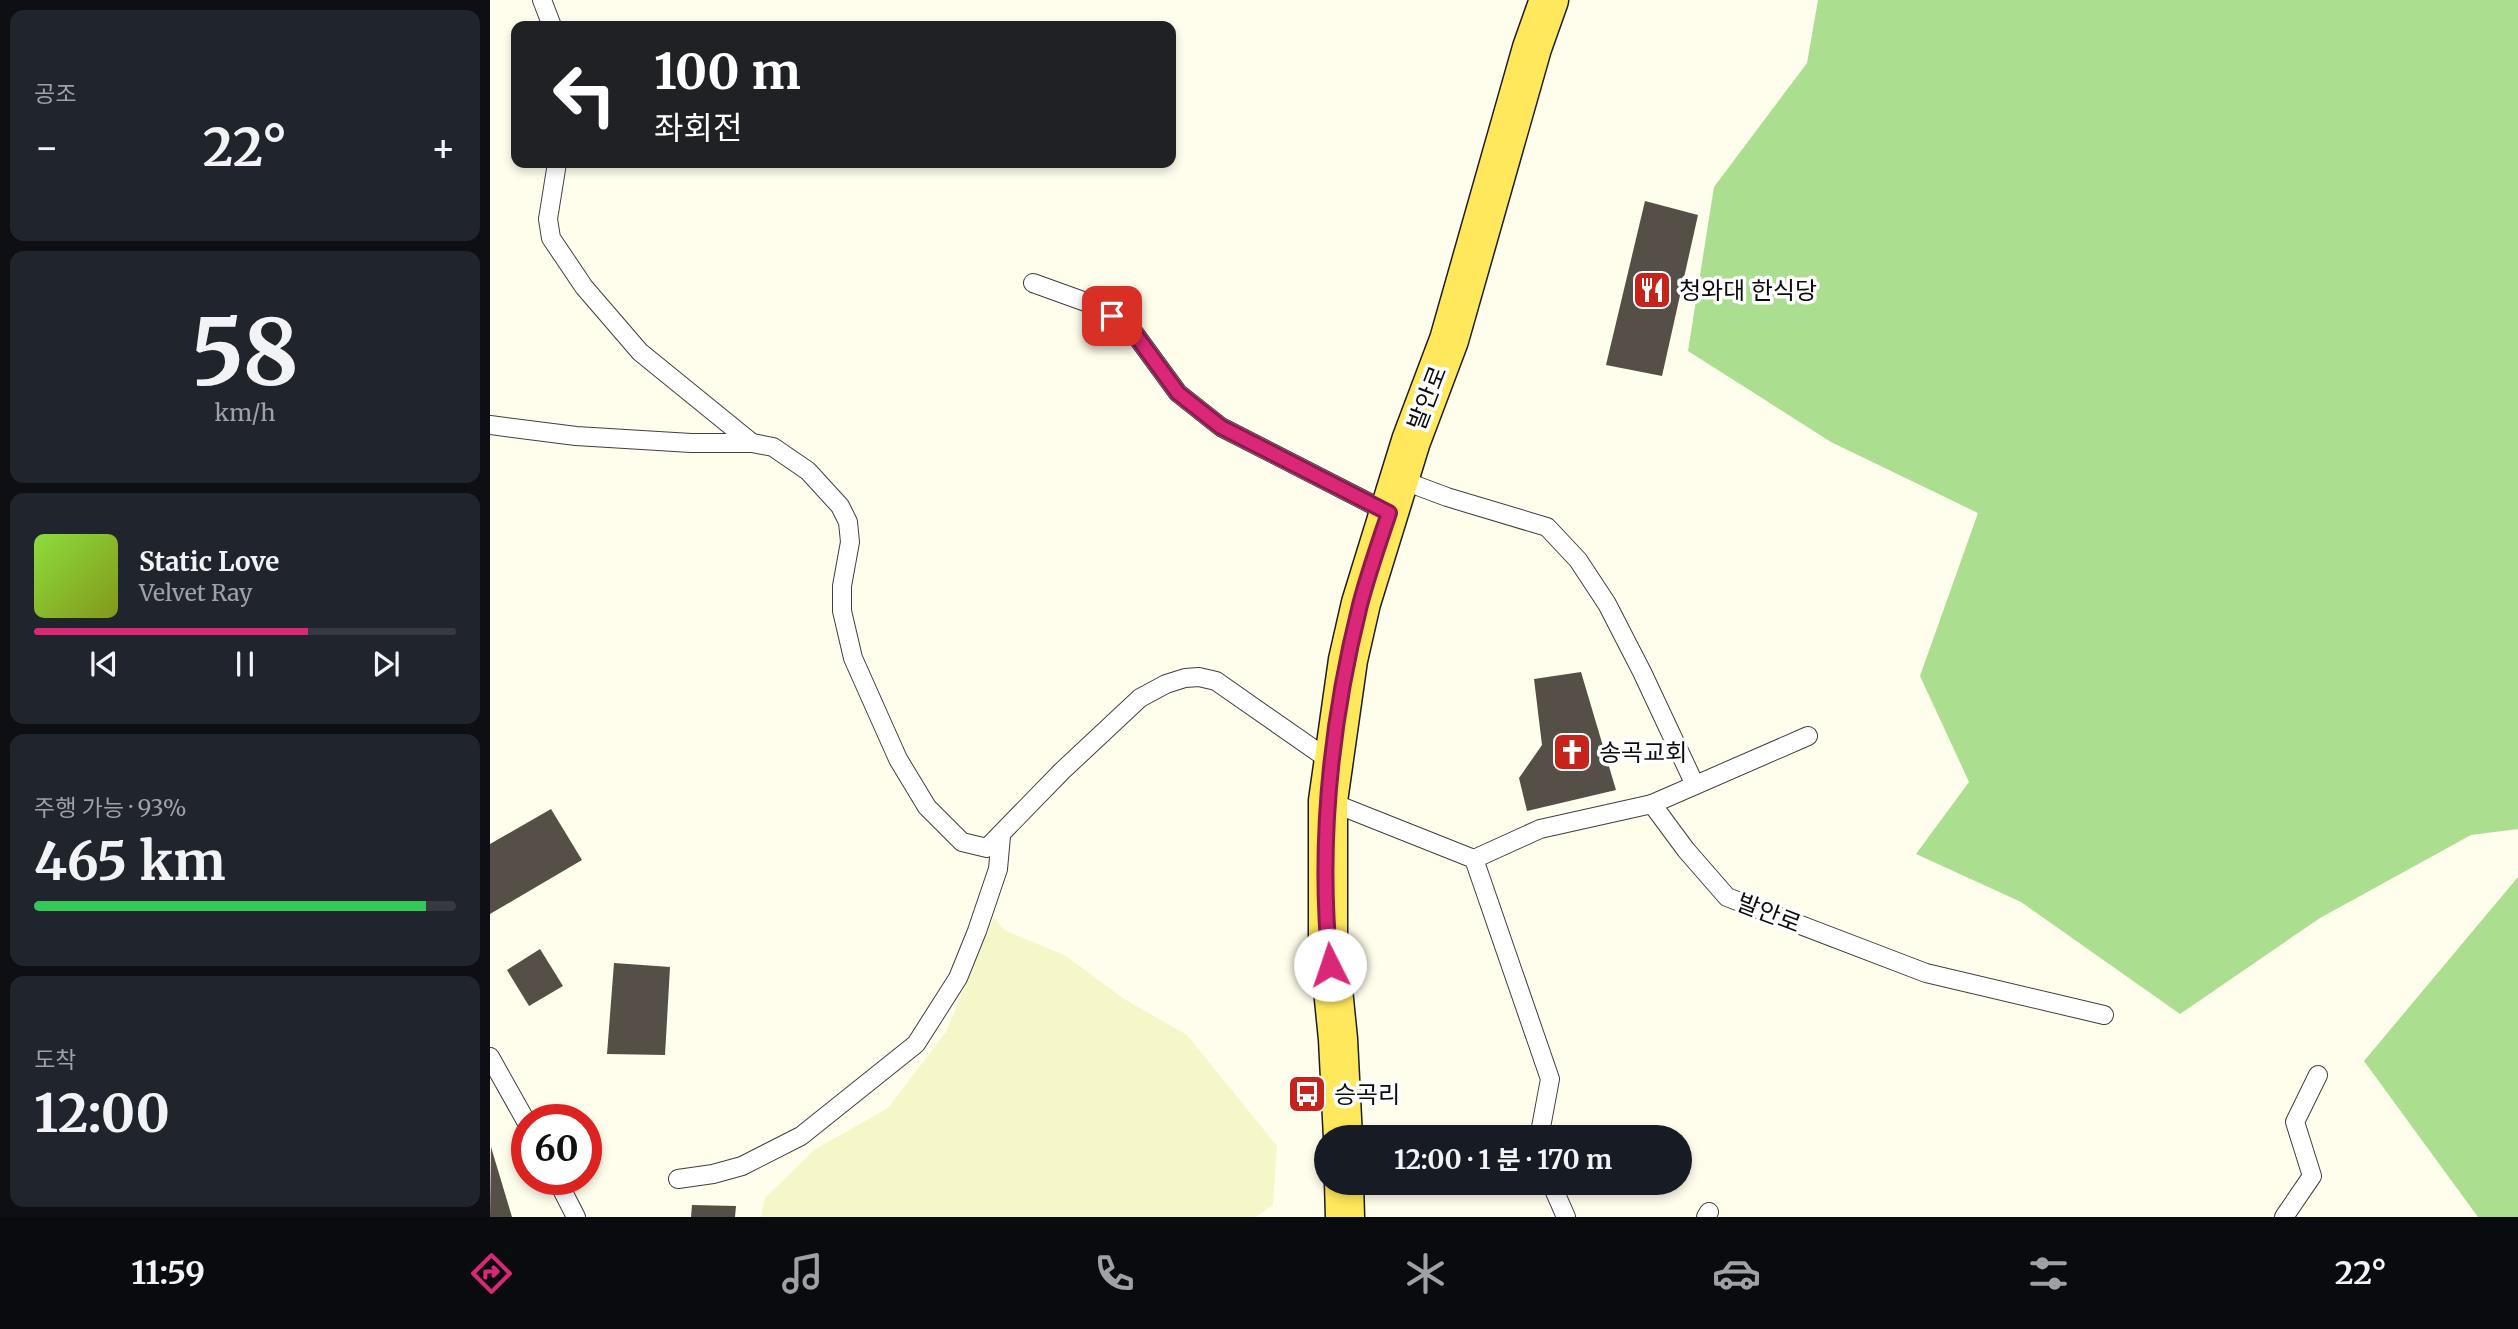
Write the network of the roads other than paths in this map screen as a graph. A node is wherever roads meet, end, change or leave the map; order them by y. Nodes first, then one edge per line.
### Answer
1 (542, 0) edge
2 (1549, 0) edge
3 (550, 21) edge
4 (556, 168) edge
5 (1033, 283) dead end
6 (490, 425) edge
7 (752, 443) junction
8 (1394, 496) junction
9 (1808, 736) dead end
10 (1332, 762) junction
11 (1695, 785) junction
12 (1328, 801) junction
13 (1651, 804) junction
14 (1001, 836) junction
15 (1474, 859) junction
16 (2104, 1015) dead end
17 (490, 1057) edge
18 (2318, 1074) dead end
19 (516, 1104) edge
20 (1342, 1125) edge
21 (1541, 1125) edge
22 (678, 1179) dead end
23 (564, 1195) edge
24 (1344, 1195) edge
25 (1556, 1195) edge
26 (576, 1217) edge
27 (1345, 1217) edge
28 (1566, 1217) edge
29 (2284, 1217) edge

1 - 3 lane
2 - 8 main road, 발안로
4 - 7 lane
5 - 8 lane
6 - 7 lane
7 - 14 lane
8 - 10 main road, 발안로
8 - 11 lane
9 - 11 lane
10 - 12 main road, 발안로
10 - 14 lane
11 - 13 lane
12 - 15 lane
12 - 20 main road, 발안로
13 - 15 lane
13 - 16 lane, 발안로
14 - 22 lane
15 - 21 lane
17 - 19 lane
18 - 29 lane
23 - 26 lane
24 - 27 main road
25 - 28 lane

